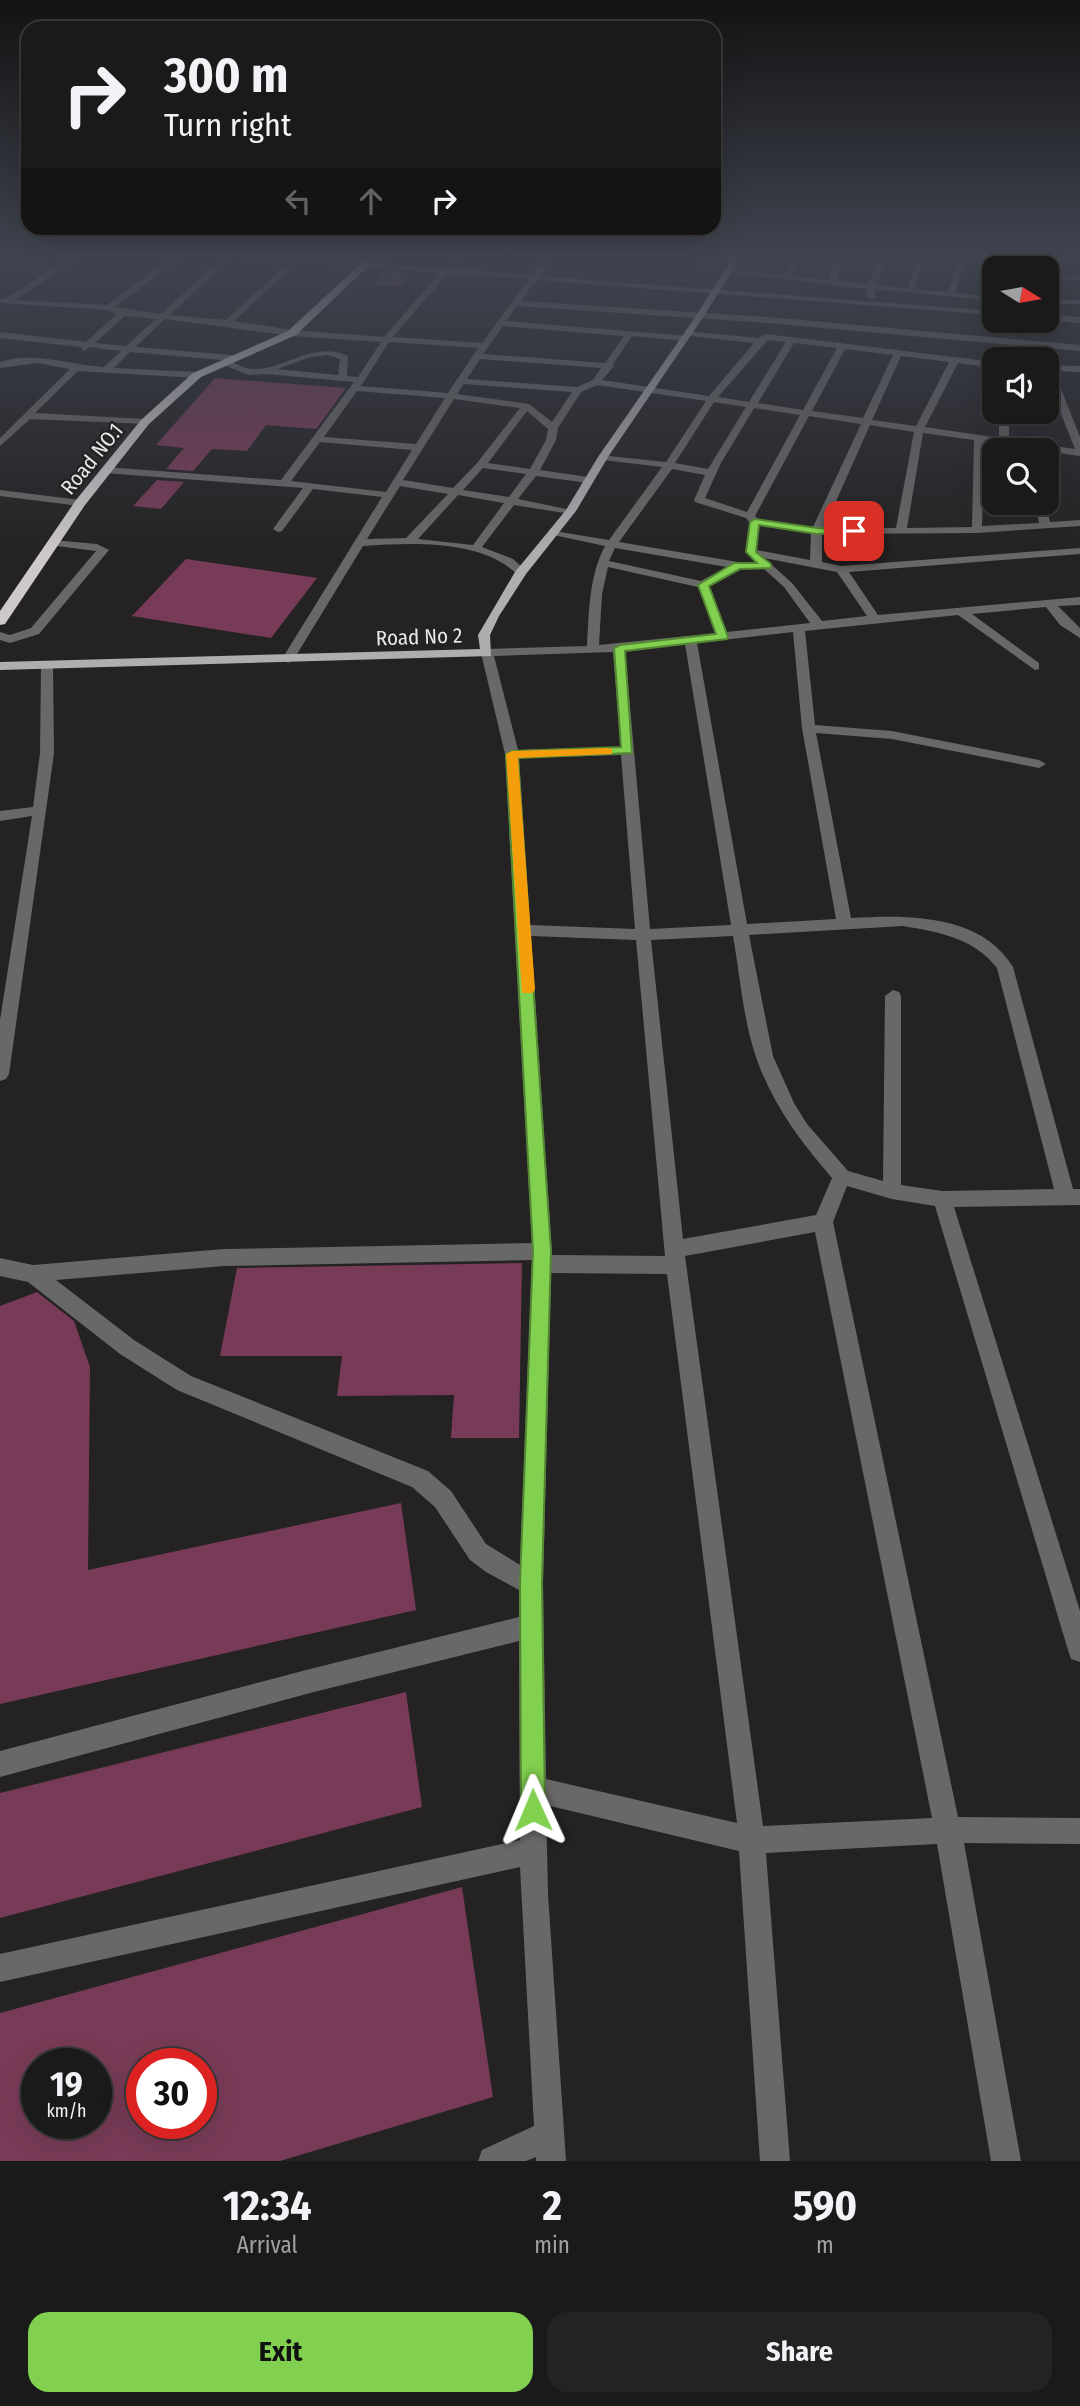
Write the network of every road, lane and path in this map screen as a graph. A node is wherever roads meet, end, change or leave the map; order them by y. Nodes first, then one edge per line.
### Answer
1 (898, 353) edge
2 (80, 354) edge
3 (124, 354) edge
4 (167, 354) edge
5 (243, 354) edge
6 (316, 354) edge
7 (339, 354) edge
8 (377, 354) edge
9 (480, 354) edge
10 (506, 354) edge
11 (617, 354) edge
12 (674, 354) edge
13 (750, 354) edge
14 (782, 354) edge
15 (838, 354) edge
16 (905, 354) edge
17 (229, 360) junction
18 (955, 360) junction
19 (982, 363) edge
20 (0, 365) edge
21 (71, 365) junction
22 (610, 366) junction
23 (1059, 368) edge
24 (1080, 369) edge
25 (106, 370) junction
26 (265, 371) junction
27 (197, 375) junction
28 (342, 378) junction
29 (460, 381) junction
30 (596, 382) junction
31 (357, 384) junction
32 (650, 388) junction
33 (578, 390) junction
34 (452, 396) junction
35 (712, 398) junction
36 (1059, 398) edge
37 (753, 404) junction
38 (526, 406) junction
39 (806, 412) junction
40 (29, 416) junction
41 (145, 422) junction
42 (869, 422) junction
43 (553, 428) junction
44 (919, 430) junction
45 (979, 438) junction
46 (982, 438) edge
47 (318, 439) junction
48 (0, 443) edge
49 (416, 447) junction
50 (1059, 450) edge
51 (1080, 451) edge
52 (603, 457) junction
53 (481, 465) junction
54 (669, 465) junction
55 (105, 470) junction
56 (534, 471) junction
57 (711, 473) junction
58 (588, 480) junction
59 (396, 482) junction
60 (284, 483) junction
61 (310, 486) junction
62 (456, 493) junction
63 (0, 494) edge
64 (388, 495) junction
65 (511, 502) junction
66 (80, 503) junction
67 (571, 511) junction
68 (1043, 515) edge
69 (1080, 523) edge
70 (1045, 526) junction
71 (278, 529) dead end
72 (901, 530) junction
73 (977, 530) junction
74 (817, 531) junction
75 (752, 533) junction
76 (554, 534) junction
77 (410, 541) junction
78 (53, 543) junction
79 (362, 543) junction
80 (612, 543) junction
81 (475, 549) junction
82 (1080, 551) edge
83 (603, 563) junction
84 (816, 563) junction
85 (738, 565) junction
86 (767, 566) junction
87 (841, 569) junction
88 (521, 572) junction
89 (703, 585) junction
90 (1080, 601) edge
91 (1049, 603) junction
92 (960, 611) junction
93 (875, 619) junction
94 (0, 621) edge
95 (819, 626) junction
96 (799, 629) junction
97 (1080, 634) edge
98 (0, 636) edge
99 (723, 637) junction
100 (691, 641) junction
101 (620, 648) junction
102 (593, 650) junction
103 (487, 653) junction
104 (288, 659) junction
105 (0, 666) edge
106 (1035, 666) dead end
107 (47, 667) junction
108 (809, 728) junction
109 (628, 751) junction
110 (512, 754) junction
111 (1039, 764) dead end
112 (40, 810) junction
113 (0, 816) edge
114 (845, 926) junction
115 (524, 930) junction
116 (742, 931) junction
117 (643, 935) junction
118 (893, 996) dead end
119 (0, 1074) edge
120 (842, 1177) junction
121 (892, 1191) junction
122 (1073, 1198) edge
123 (942, 1199) junction
124 (822, 1222) junction
125 (542, 1257) junction
126 (676, 1257) junction
127 (0, 1266) edge
128 (33, 1274) junction
129 (531, 1583) junction
130 (532, 1626) junction
131 (1080, 1650) edge
132 (0, 1764) edge
133 (533, 1789) junction
134 (948, 1830) junction
135 (1080, 1831) edge
136 (752, 1840) junction
137 (533, 1851) junction
138 (0, 1968) edge
139 (549, 2148) edge
140 (493, 2161) edge
141 (775, 2161) edge
142 (1006, 2161) edge

1 - 42 street
2 - 21 street
3 - 25 street
4 - 17 street
5 - 17 highway, Road NO.1
6 - 26 street
7 - 28 street
8 - 31 street
9 - 29 street
10 - 22 street
11 - 22 street
12 - 32 main road, Road No 2
13 - 35 street
14 - 37 street
15 - 39 street
16 - 18 street
17 - 26 street
17 - 27 highway, Road NO.1
18 - 19 street
18 - 44 street
20 - 21 street
21 - 25 street
21 - 40 street
22 - 30 street
23 - 24 street
25 - 27 street
26 - 28 street
27 - 41 highway, Road NO.1
28 - 31 street
29 - 33 street
29 - 34 street
30 - 32 street
30 - 33 street
31 - 34 street
31 - 47 street
32 - 35 street
32 - 52 main road, Road No 2
33 - 43 street
34 - 38 street
34 - 49 street
35 - 37 street
35 - 54 street
36 - 51 street
37 - 39 street
37 - 57 street
38 - 43 street
38 - 53 street
39 - 42 street
39 - 75 street
40 - 41 street
40 - 48 street
41 - 55 highway, Road NO.1
42 - 44 street
42 - 74 street
43 - 56 street
44 - 45 street
44 - 72 street
45 - 46 street
45 - 73 street
47 - 49 street
47 - 60 street
49 - 59 street
50 - 51 street
52 - 54 street
52 - 58 main road, Road No 2
53 - 56 street
53 - 62 street
54 - 57 street
54 - 80 street
55 - 60 street
55 - 66 highway, Road NO.1
56 - 58 street
56 - 65 street
57 - 75 street
58 - 67 main road, Road No 2
59 - 62 street
59 - 64 street
60 - 61 street
61 - 64 street
61 - 71 street
62 - 65 street
62 - 77 street
63 - 66 street
64 - 79 street
65 - 67 street
65 - 81 street
66 - 78 highway, Road NO.1
67 - 76 main road, Road No 2
68 - 70 street
69 - 70 street
70 - 73 street
72 - 73 street
72 - 74 street
74 - 75 street
74 - 84 street
75 - 84 street
75 - 86 street
76 - 80 street
76 - 88 main road, Road No 2
77 - 79 street
77 - 81 street
78 - 94 highway, Road NO.1
78 - 98 street
79 - 104 street
80 - 83 street
80 - 85 street
81 - 88 street
82 - 87 street
83 - 89 street
83 - 102 street
84 - 87 street
85 - 86 street
85 - 89 street
86 - 95 street
87 - 93 street
88 - 103 main road, Road No 2
89 - 99 street
90 - 91 street
91 - 92 street
91 - 97 street
92 - 93 street
92 - 106 street
93 - 95 street
95 - 96 street
96 - 99 street
96 - 108 street
99 - 100 street
100 - 101 street
100 - 116 street
101 - 102 street
101 - 109 street
102 - 103 street
103 - 104 main road, Road No 2
103 - 110 street
104 - 107 main road, Road No 2
105 - 107 main road, Road No 2
107 - 112 street
108 - 111 street
108 - 114 street
109 - 110 street
109 - 117 street
110 - 115 street
112 - 113 street
112 - 119 street
114 - 116 street
114 - 122 street
115 - 117 street
115 - 125 street
116 - 117 street
116 - 120 street
117 - 126 street
118 - 121 street
120 - 121 street
120 - 124 street
121 - 123 street
122 - 123 street
123 - 131 street
124 - 126 street
124 - 134 street
125 - 126 street
125 - 128 street
125 - 129 street
126 - 136 street
127 - 128 street
128 - 129 street
129 - 130 street
130 - 132 street
130 - 133 street
133 - 136 street
133 - 137 street
134 - 135 street
134 - 136 street
134 - 142 street
136 - 141 street
137 - 138 street
137 - 139 street
139 - 140 street

